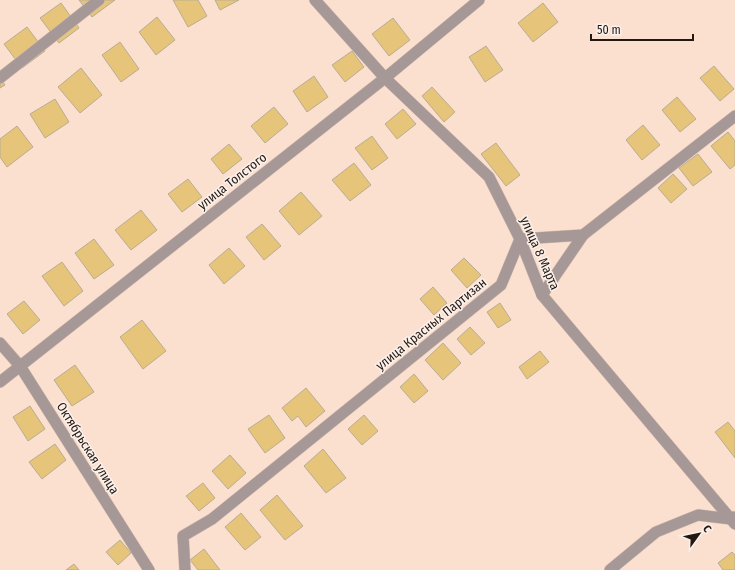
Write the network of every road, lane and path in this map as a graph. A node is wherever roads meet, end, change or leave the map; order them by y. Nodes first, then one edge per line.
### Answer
1 (99, 0) edge
2 (315, 0) edge
3 (480, 0) edge
4 (0, 78) edge
5 (385, 78) junction
6 (735, 116) edge
7 (583, 235) junction
8 (520, 239) junction
9 (542, 295) junction
10 (0, 343) edge
11 (20, 366) junction
12 (0, 382) edge
13 (734, 519) edge
14 (144, 568) edge
15 (185, 570) edge
16 (610, 570) edge

1 - 4 street
2 - 5 street, улица 8 Марта
3 - 5 street, улица Толстого
5 - 8 street, улица 8 Марта
5 - 11 street, улица Толстого
6 - 7 street
7 - 8 street
7 - 9 street
8 - 9 street, улица 8 Марта
8 - 15 street, улица Красных Партизан
9 - 13 street, улица 8 Марта
10 - 11 street, Октябрьская улица
11 - 12 street, улица Толстого
11 - 14 street, Октябрьская улица
13 - 16 street

